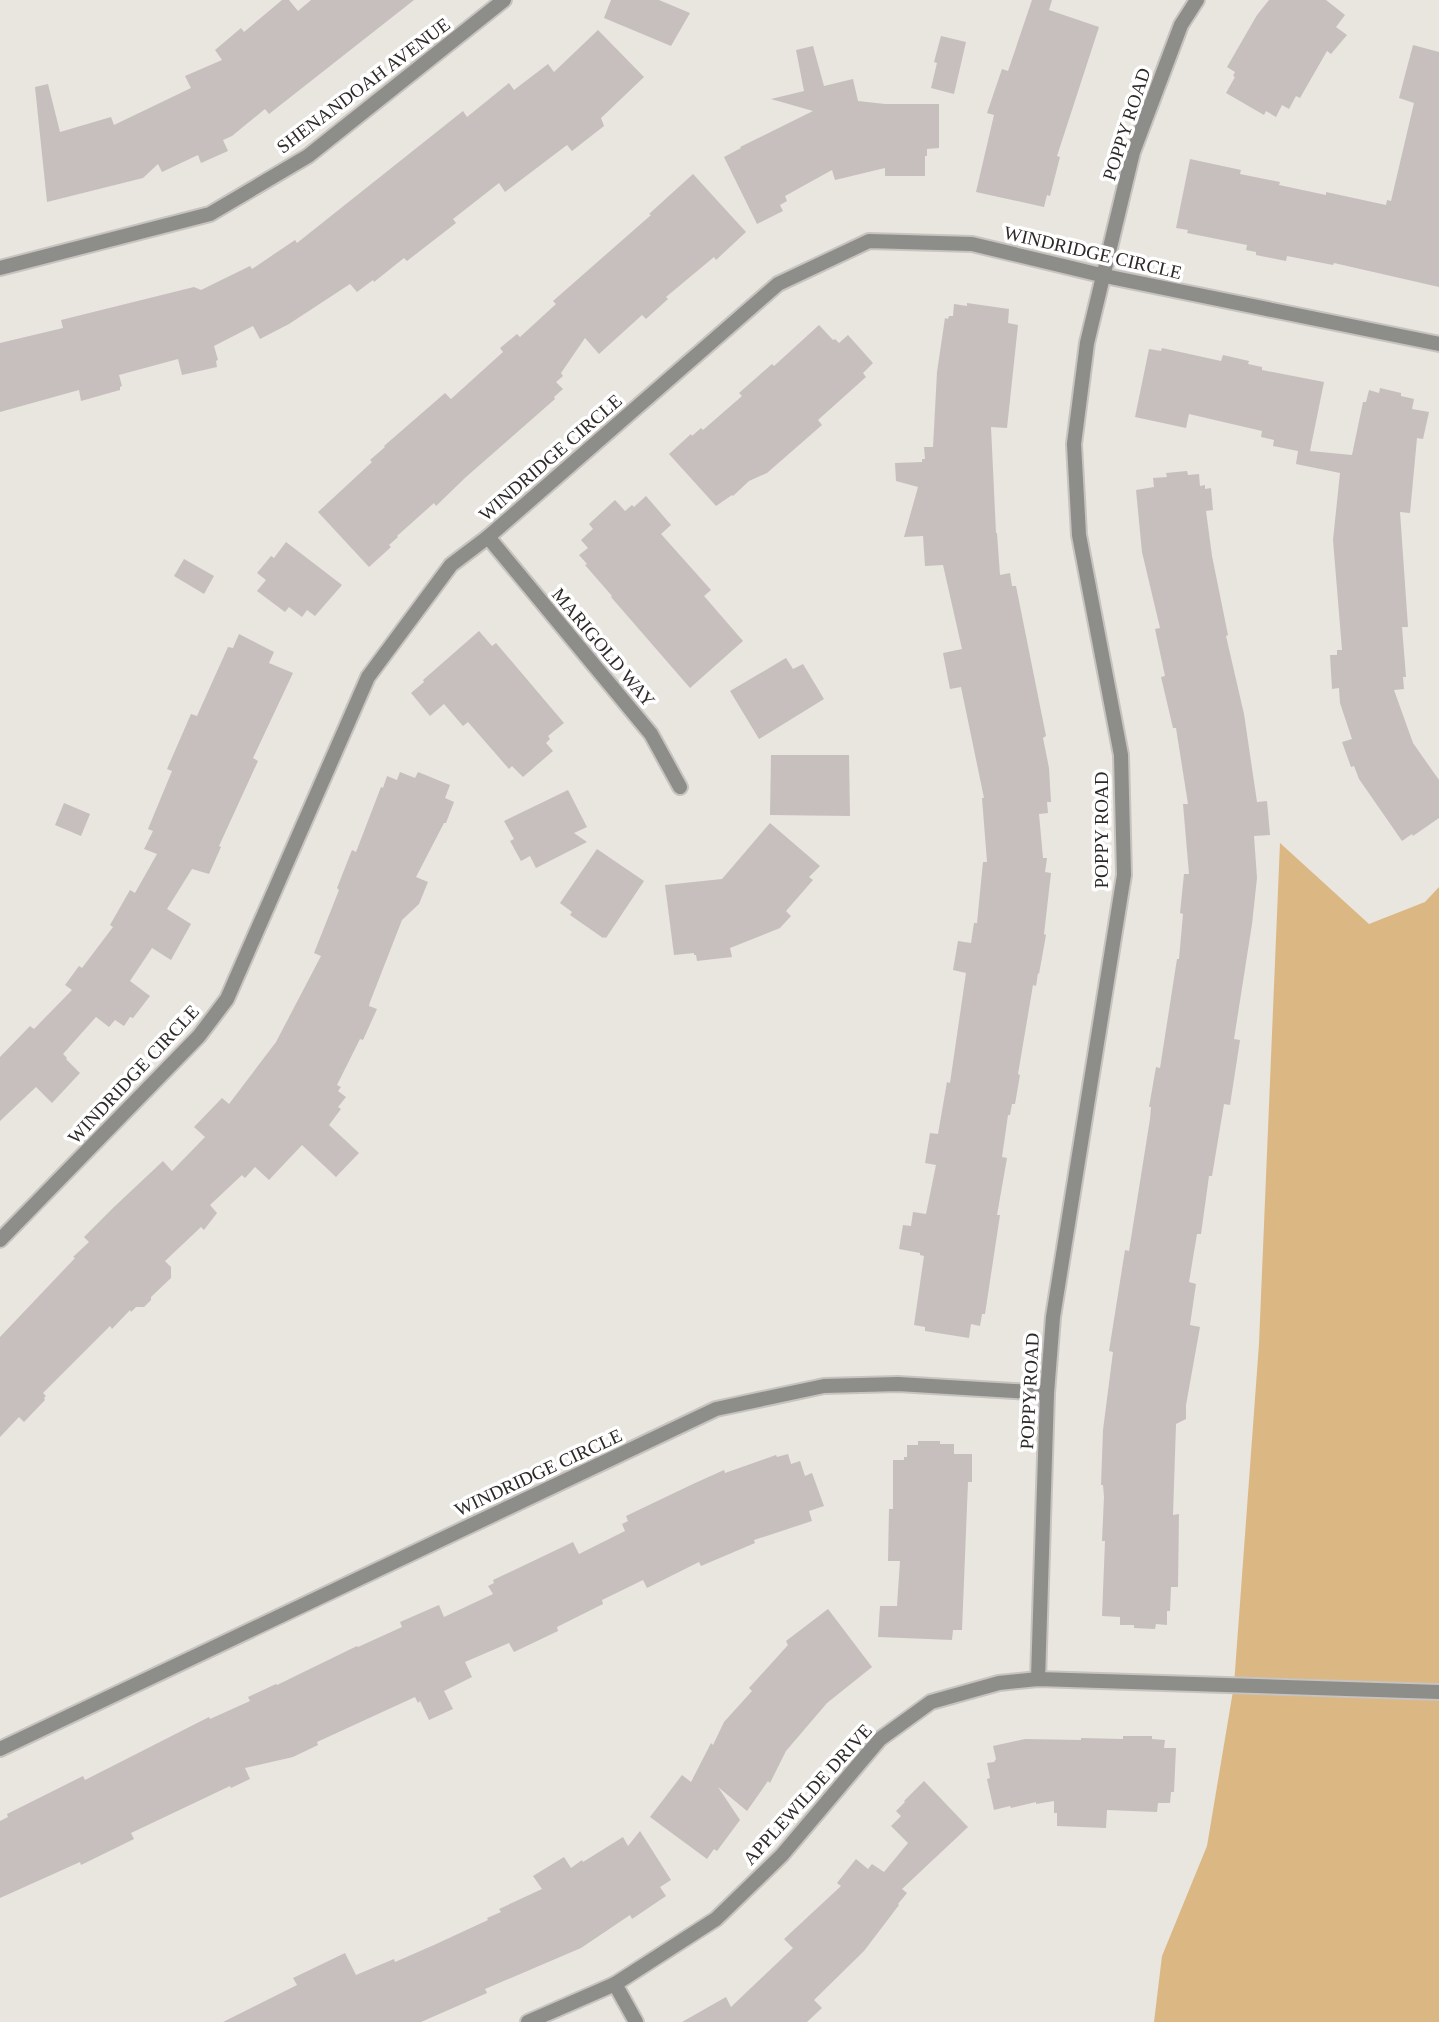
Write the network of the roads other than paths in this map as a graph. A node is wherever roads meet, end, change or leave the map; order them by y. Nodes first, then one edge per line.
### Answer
1 (505, 0) edge
2 (1196, 0) edge
3 (0, 268) edge
4 (1105, 276) junction
5 (1439, 344) edge
6 (488, 537) junction
7 (680, 787) dead end
8 (0, 1240) edge
9 (1046, 1393) junction
10 (1038, 1679) junction
11 (1439, 1692) edge
12 (0, 1749) edge
13 (615, 1984) junction
14 (528, 2022) edge
15 (636, 2022) edge

1 - 3 street, SHENANDOAH AVENUE
2 - 4 street, POPPY ROAD
4 - 5 street, WINDRIDGE CIRCLE
4 - 6 street, WINDRIDGE CIRCLE
4 - 9 street, POPPY ROAD
6 - 7 street, MARIGOLD WAY
6 - 8 street, WINDRIDGE CIRCLE
9 - 10 street, POPPY ROAD
9 - 12 street, WINDRIDGE CIRCLE
10 - 11 street, APPLEWILDE DRIVE
10 - 13 street, APPLEWILDE DRIVE
13 - 14 street, APPLEWILDE DRIVE
13 - 15 street

